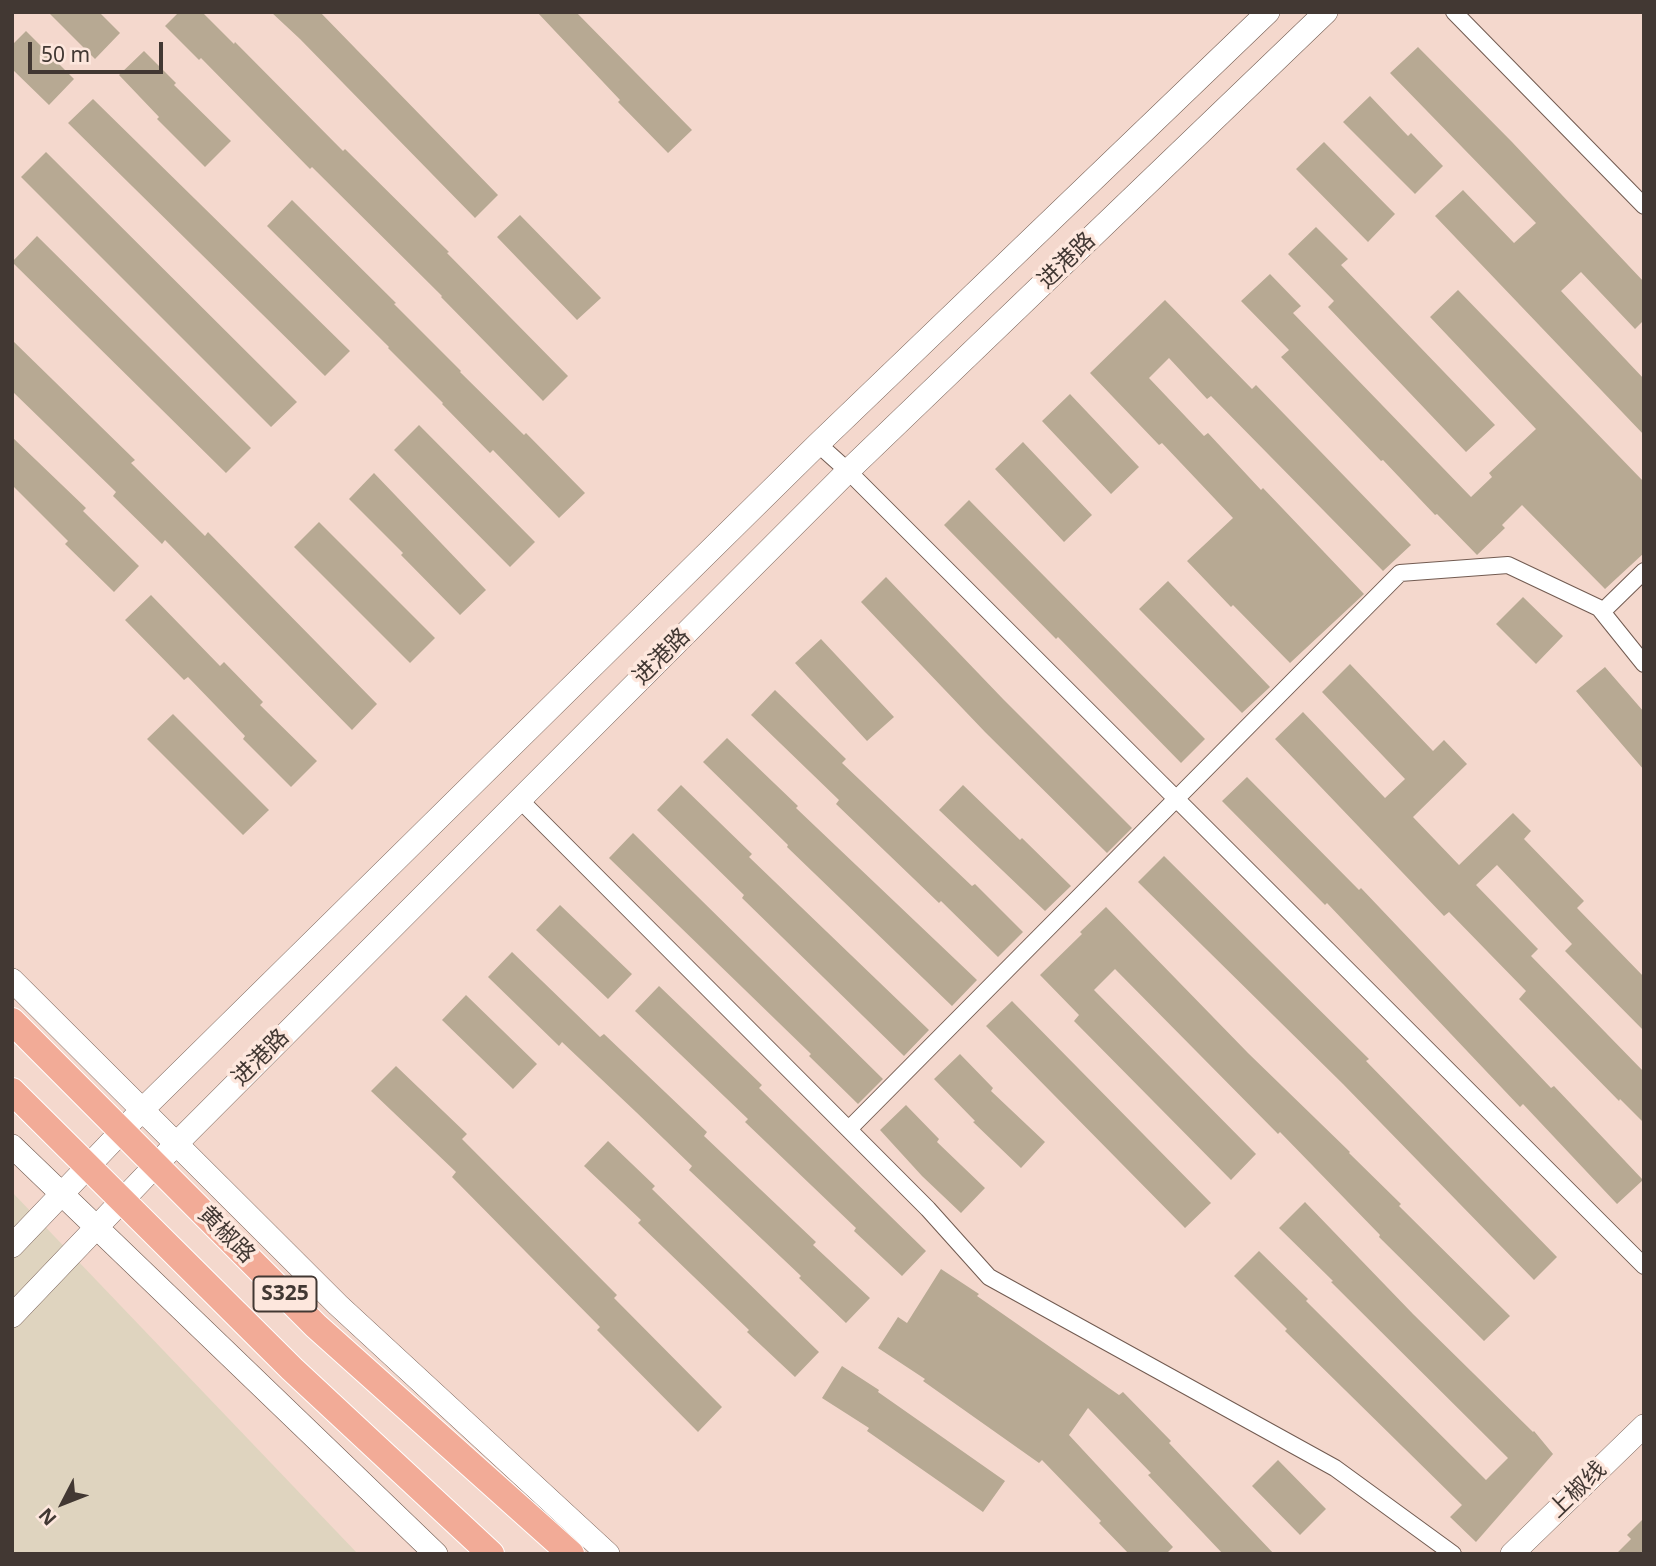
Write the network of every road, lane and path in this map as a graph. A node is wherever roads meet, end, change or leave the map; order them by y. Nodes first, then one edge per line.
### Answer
1 (1268, 12) edge
2 (1326, 12) edge
3 (1454, 12) edge
4 (1644, 206) edge
5 (818, 444) junction
6 (848, 471) junction
7 (1644, 570) edge
8 (1602, 612) junction
9 (1644, 664) edge
10 (1175, 798) junction
11 (520, 800) junction
12 (12, 981) edge
13 (12, 1021) edge
14 (12, 1091) edge
15 (142, 1110) junction
16 (849, 1129) junction
17 (122, 1131) junction
18 (176, 1144) junction
19 (12, 1146) edge
20 (156, 1165) junction
21 (88, 1168) junction
22 (62, 1194) junction
23 (124, 1200) junction
24 (97, 1228) junction
25 (12, 1246) edge
26 (1644, 1266) edge
27 (12, 1316) edge
28 (1644, 1426) edge
29 (436, 1554) edge
30 (491, 1554) edge
31 (571, 1554) edge
32 (608, 1554) edge
33 (1452, 1554) edge
34 (1513, 1554) edge

1 - 5 main road, 进港路
2 - 6 main road, 进港路
3 - 4 street
5 - 6 street
5 - 15 main road, 进港路
6 - 10 street
6 - 11 main road, 进港路
7 - 8 street
8 - 9 street
8 - 10 street
10 - 16 street
10 - 26 street
11 - 16 street
11 - 18 main road, 进港路
12 - 15 main road
13 - 17 main road, 黄椒路 / S325
14 - 21 main road, 黄椒路 / S325
15 - 17 main road, 进港路
15 - 18 main road
16 - 33 street
17 - 20 main road, 黄椒路 / S325
17 - 21 main road, 进港路
18 - 20 main road, 进港路
18 - 32 main road
19 - 22 main road
20 - 23 main road, 进港路
20 - 31 main road, 黄椒路 / S325
21 - 22 main road, 进港路
21 - 23 main road, 黄椒路 / S325
22 - 24 main road
22 - 25 main road, 进港路
23 - 24 main road, 进港路
23 - 30 main road, 黄椒路 / S325
24 - 27 main road, 进港路
24 - 29 main road
28 - 34 main road, 上椒线

